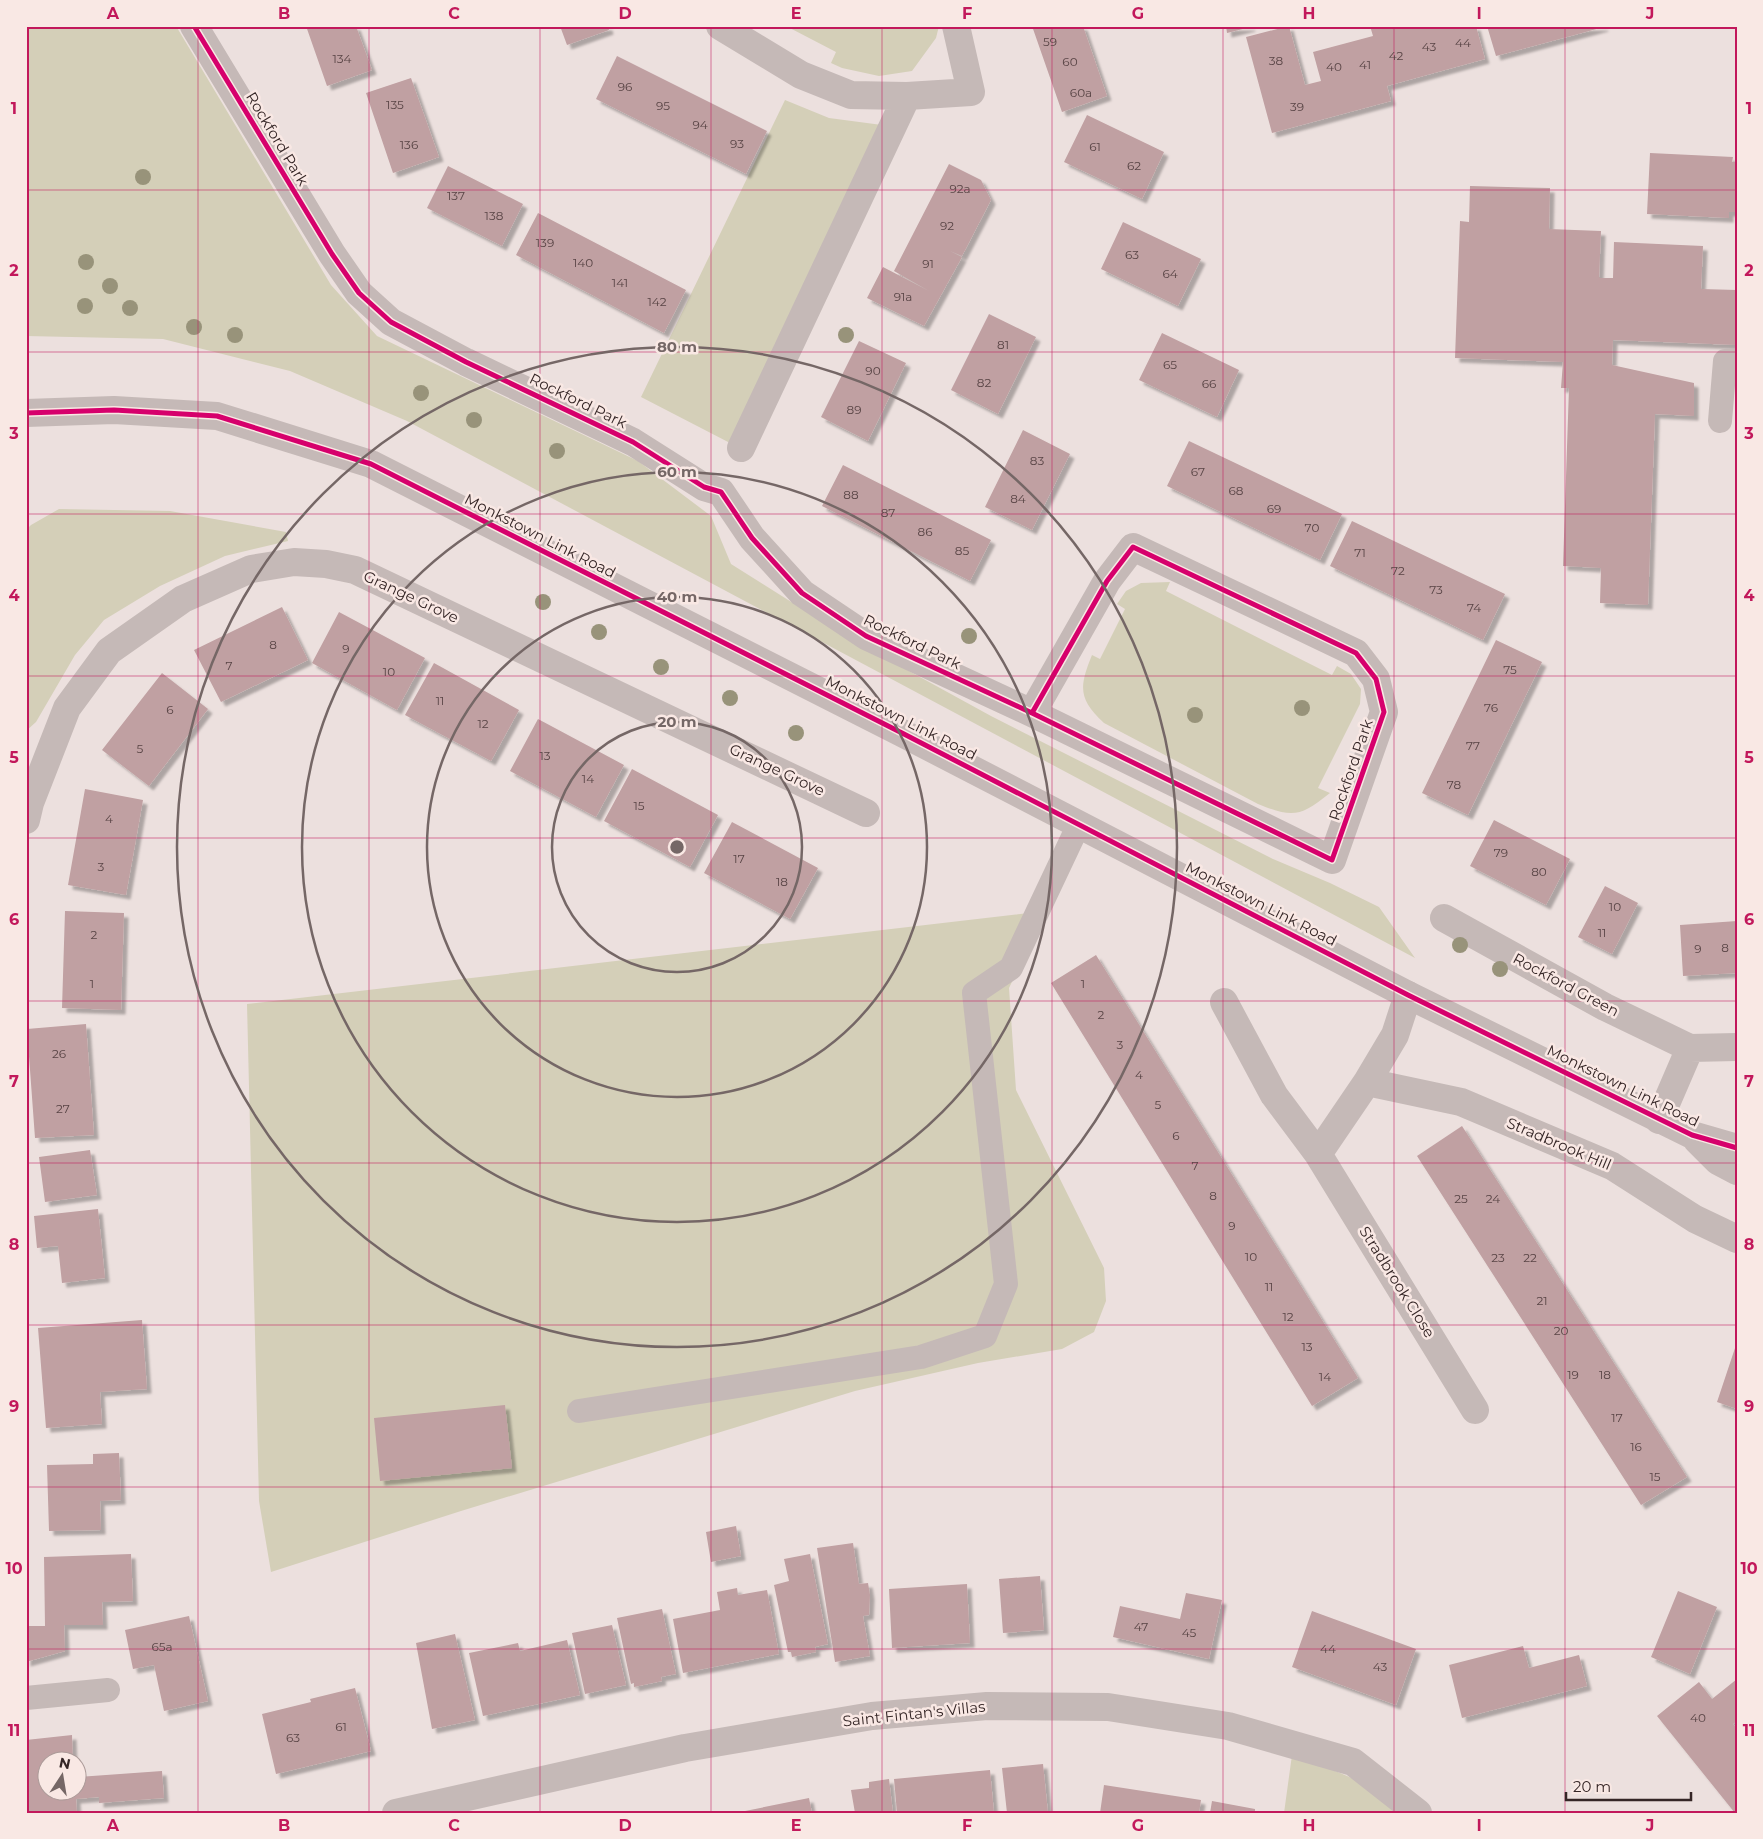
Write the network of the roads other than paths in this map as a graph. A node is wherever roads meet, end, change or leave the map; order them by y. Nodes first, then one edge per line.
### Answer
1 (194, 26) edge
2 (720, 26) edge
3 (956, 26) edge
4 (907, 96) junction
5 (1737, 361) edge
6 (26, 414) edge
7 (1720, 421) dead end
8 (741, 448) dead end
9 (1032, 713) junction
10 (28, 808) edge
11 (866, 812) dead end
12 (1079, 824) junction
13 (1444, 918) dead end
14 (1408, 995) junction
15 (1224, 1002) dead end
16 (1737, 1047) edge
17 (1690, 1048) junction
18 (1366, 1082) junction
19 (1659, 1120) junction
20 (1692, 1135) junction
21 (1737, 1148) edge
22 (1318, 1154) junction
23 (1737, 1171) edge
24 (1737, 1239) edge
25 (1475, 1410) dead end
26 (579, 1411) dead end
27 (108, 1690) dead end
28 (26, 1698) edge
29 (396, 1813) edge
30 (1418, 1813) edge

1 - 9 street, Rockford Park
2 - 4 street
3 - 4 street
4 - 8 street
5 - 7 lane
6 - 12 street, Monkstown Link Road
9 - 9 street, Rockford Park
10 - 11 street, Grange Grove
12 - 14 street, Monkstown Link Road
12 - 26 lane
13 - 17 street, Rockford Green
14 - 18 street
14 - 19 street, Monkstown Link Road
15 - 22 street, Stradbrook Close
16 - 17 street, Rockford Green
17 - 19 street
18 - 22 street
18 - 24 street, Stradbrook Hill
19 - 20 street, Monkstown Link Road
20 - 21 street, Monkstown Link Road
20 - 23 street, Monkstown Link Road
22 - 25 street, Stradbrook Close
27 - 28 lane
29 - 30 street, Saint Fintan's Villas

